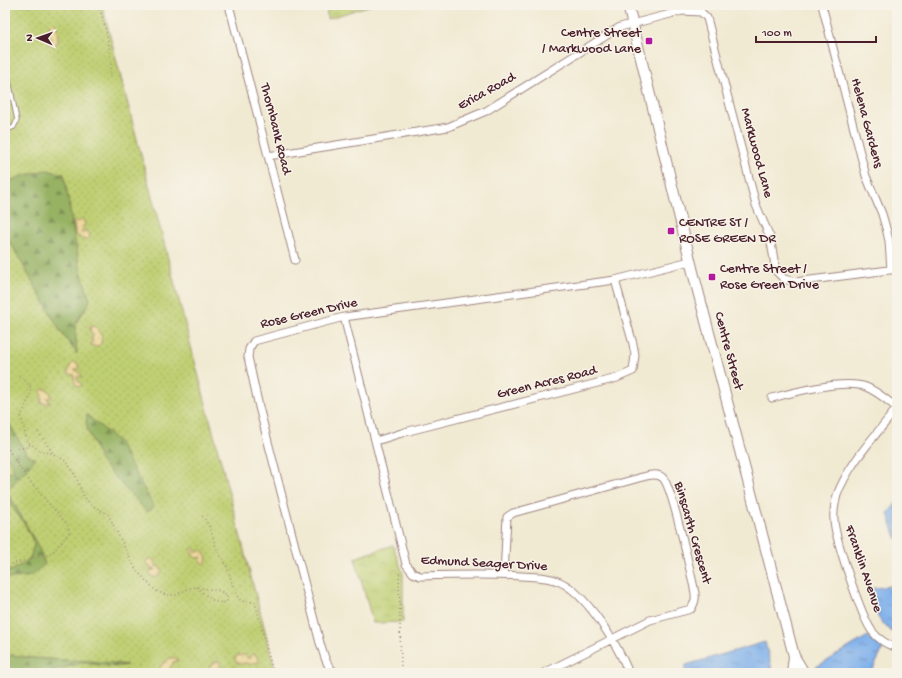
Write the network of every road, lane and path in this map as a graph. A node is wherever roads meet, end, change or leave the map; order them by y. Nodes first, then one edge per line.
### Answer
1 (99, 5) edge
2 (230, 5) edge
3 (628, 5) edge
4 (822, 5) edge
5 (632, 23) junction
6 (5, 62) edge
7 (110, 79) dead end
8 (5, 131) edge
9 (268, 156) junction
10 (295, 260) dead end
11 (690, 261) junction
12 (894, 269) edge
13 (615, 280) junction
14 (344, 317) junction
15 (19, 375) dead end
16 (772, 398) dead end
17 (897, 408) edge
18 (38, 432) dead end
19 (376, 441) junction
20 (5, 442) edge
21 (31, 444) junction
22 (18, 448) dead end
23 (54, 454) junction
24 (202, 516) dead end
25 (5, 566) edge
26 (402, 573) dead end
27 (504, 575) junction
28 (197, 586) junction
29 (611, 640) junction
30 (897, 647) edge
31 (794, 656) junction
32 (401, 670) dead end
33 (273, 673) edge
34 (337, 673) edge
35 (544, 673) edge
36 (629, 673) edge
37 (792, 673) edge
38 (804, 673) edge

1 - 7 path
2 - 9 street, Thornbank Road
3 - 5 main road, Centre Street
4 - 12 street, Helena Gardens
5 - 9 street, Erica Road
5 - 11 main road, Centre Street
5 - 12 street, Markwood Lane
6 - 8 lane
9 - 10 street, Thornbank Road
11 - 13 street, Rose Green Drive
11 - 31 main road, Centre Street
13 - 14 street, Rose Green Drive
13 - 19 street, Green Acres Road
14 - 19 street, Edmund Seager Drive
14 - 34 street, Rose Green Drive
15 - 21 path
16 - 17 street
17 - 30 street, Franklin Avenue
18 - 23 path
19 - 27 street, Edmund Seager Drive
20 - 25 path
21 - 22 path
21 - 23 path
23 - 28 path
24 - 33 path
26 - 32 path
27 - 29 street, Edmund Seager Drive
27 - 29 street, Binscarth Crescent
28 - 28 path
29 - 35 street
29 - 36 street, Edmund Seager Drive
31 - 37 main road, Centre Street
31 - 38 main road, Centre Street

